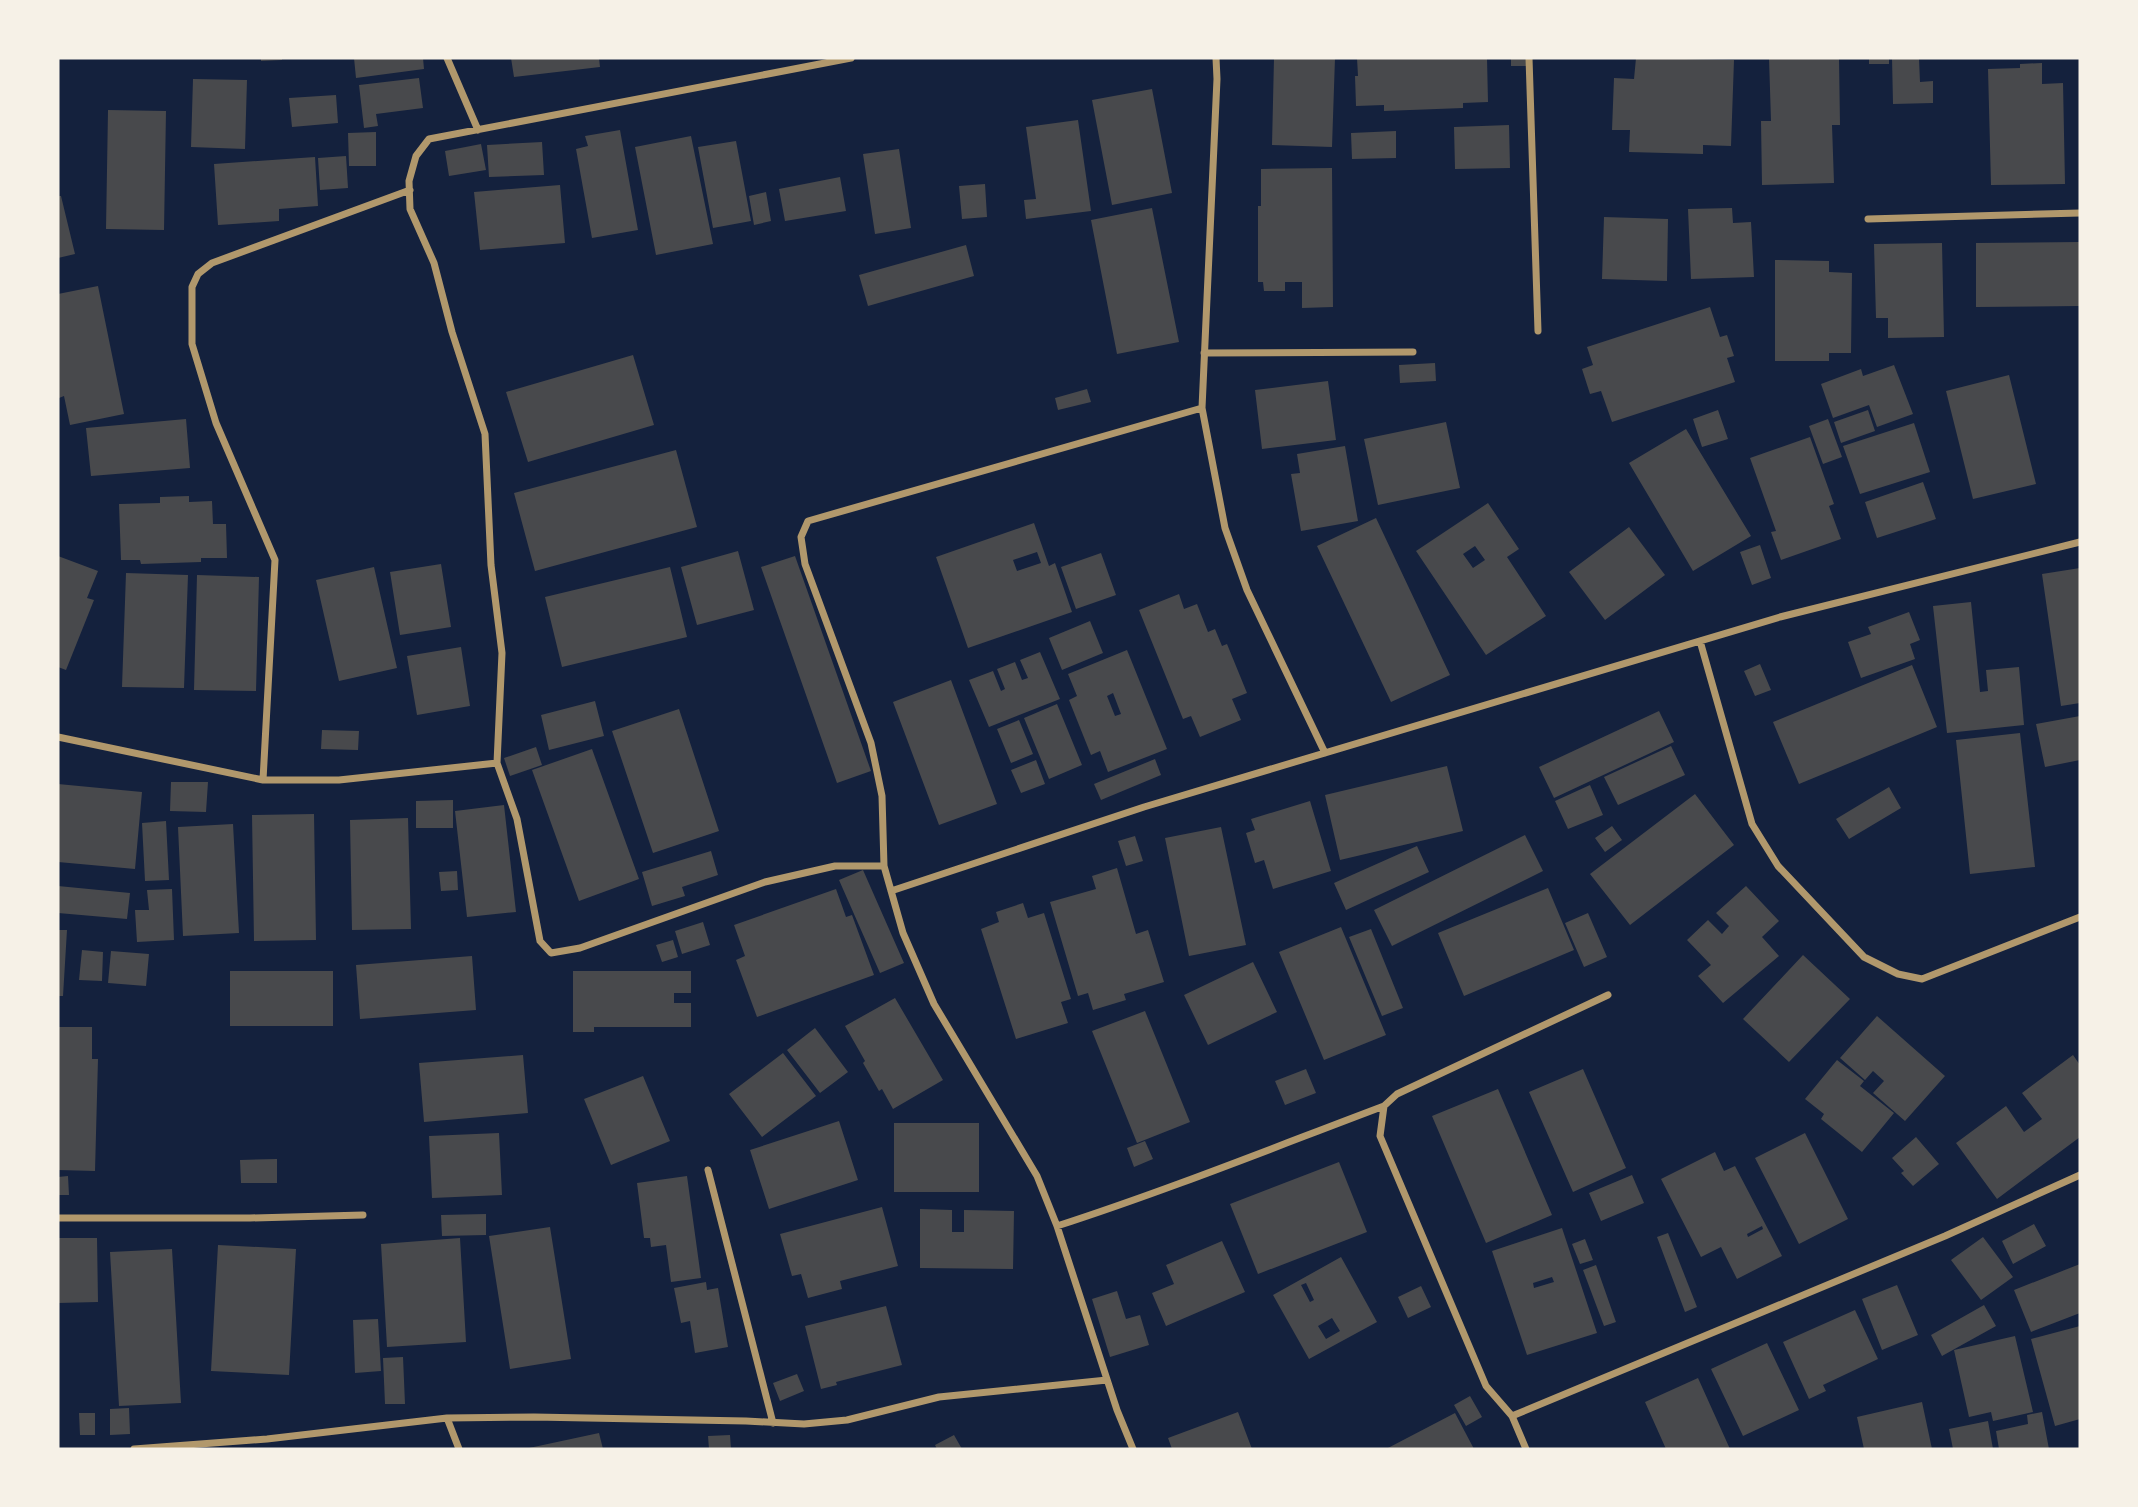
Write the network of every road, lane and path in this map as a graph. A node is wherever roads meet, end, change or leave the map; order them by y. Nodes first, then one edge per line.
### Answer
1 (447, 58) edge
2 (851, 58) edge
3 (1216, 58) edge
4 (1529, 58) edge
5 (803, 62) edge
6 (478, 130) junction
7 (410, 190) junction
8 (2080, 213) edge
9 (1868, 219) dead end
10 (1538, 331) dead end
11 (1413, 352) dead end
12 (1205, 353) junction
13 (1202, 408) junction
14 (2080, 542) edge
15 (1700, 641) junction
16 (58, 737) edge
17 (1325, 753) junction
18 (497, 764) junction
19 (262, 780) junction
20 (884, 866) junction
21 (891, 891) junction
22 (2080, 917) edge
23 (1608, 995) dead end
24 (1384, 1107) junction
25 (708, 1170) dead end
26 (2080, 1175) edge
27 (363, 1215) dead end
28 (58, 1218) edge
29 (1057, 1226) junction
30 (1107, 1380) junction
31 (1512, 1416) junction
32 (447, 1419) junction
33 (773, 1423) junction
34 (134, 1449) edge
35 (459, 1449) edge
36 (1133, 1449) edge
37 (1526, 1449) edge

1 - 6 street
2 - 5 street
3 - 12 street
4 - 10 street
5 - 6 street
6 - 7 street
7 - 18 street
7 - 19 street
8 - 9 street
11 - 12 street
12 - 13 street
13 - 17 street
13 - 20 street
14 - 15 street
15 - 17 street
15 - 22 street
16 - 19 street
17 - 21 street
18 - 19 street
18 - 20 street
20 - 21 street
21 - 29 street
23 - 24 street
24 - 29 street
24 - 31 street
25 - 33 street
26 - 31 street
27 - 28 street
29 - 30 street
30 - 33 street
30 - 36 street
31 - 37 street
32 - 33 street
32 - 34 street
32 - 35 street

